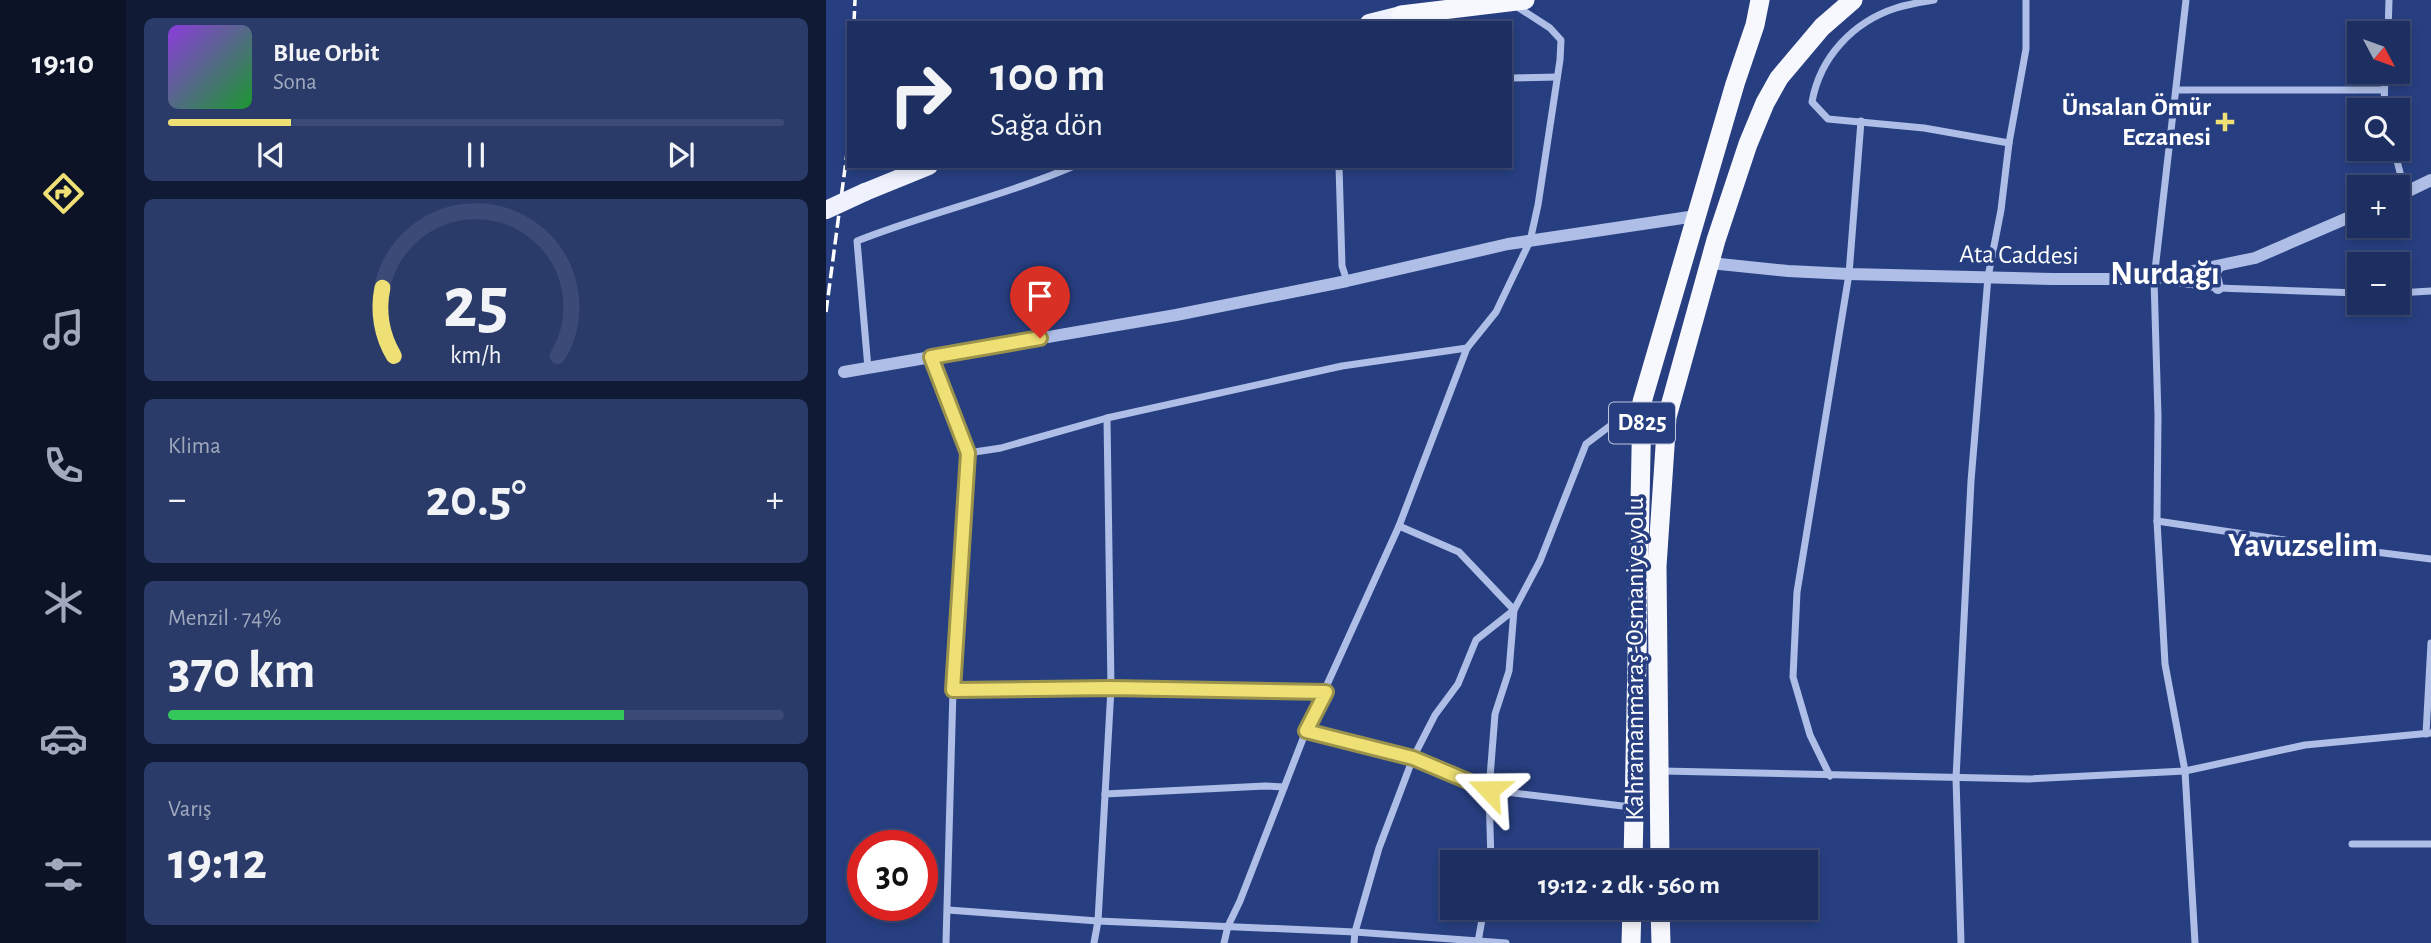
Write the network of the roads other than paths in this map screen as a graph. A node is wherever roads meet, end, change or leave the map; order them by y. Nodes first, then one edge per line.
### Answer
1 (1462, 0) edge
2 (1760, 0) edge
3 (1853, 0) edge
4 (1934, 0) edge
5 (2026, 0) edge
6 (2186, 0) edge
7 (2389, 0) edge
8 (1518, 1) edge
9 (1401, 15) junction
10 (1377, 21) edge
11 (2388, 21) edge
12 (1556, 77) junction
13 (1512, 78) edge
14 (2384, 84) edge
15 (2176, 90) junction
16 (2384, 90) junction
17 (2384, 98) edge
18 (1861, 121) junction
19 (2009, 143) junction
20 (924, 168) edge
21 (1069, 168) edge
22 (1339, 168) edge
23 (2431, 180) edge
24 (2410, 190) edge
25 (826, 210) edge
26 (1696, 216) junction
27 (2347, 218) edge
28 (1530, 241) junction
29 (1710, 263) junction
30 (2219, 265) junction
31 (1849, 274) junction
32 (1988, 277) junction
33 (2154, 279) junction
34 (1347, 281) junction
35 (2218, 288) junction
36 (2431, 290) edge
37 (2410, 292) edge
38 (2347, 293) edge
39 (1467, 348) junction
40 (931, 357) junction
41 (868, 368) junction
42 (844, 372) dead end
43 (1642, 402) junction
44 (1107, 418) junction
45 (968, 453) junction
46 (2157, 521) junction
47 (1399, 526) junction
48 (2431, 559) edge
49 (1514, 610) junction
50 (2431, 643) edge
51 (1111, 688) junction
52 (953, 690) junction
53 (1326, 692) junction
54 (1306, 731) junction
55 (2428, 733) edge
56 (1413, 758) junction
57 (1660, 771) junction
58 (2185, 771) junction
59 (1830, 776) junction
60 (1956, 778) junction
61 (1284, 787) junction
62 (1489, 790) junction
63 (1105, 794) junction
64 (1633, 807) junction
65 (2352, 844) dead end
66 (2431, 844) edge
67 (1491, 850) edge
68 (1633, 850) edge
69 (1660, 850) edge
70 (948, 910) junction
71 (1482, 920) edge
72 (1632, 920) edge
73 (1660, 920) edge
74 (1098, 921) junction
75 (1228, 926) junction
76 (1355, 932) junction
77 (1478, 941) edge
78 (946, 943) edge
79 (1094, 943) edge
80 (1224, 943) edge
81 (1354, 943) edge
82 (1506, 943) edge
83 (1631, 943) edge
84 (1661, 943) edge
85 (1961, 943) edge
86 (2195, 943) edge

1 - 9 highway
2 - 26 highway, Kahramanmaraş-Osmaniye yolu / D825
3 - 29 highway, Kahramanmaraş-Osmaniye yolu / D825
4 - 18 street
5 - 19 street
6 - 15 street
7 - 11 street
8 - 9 highway
8 - 12 street
9 - 10 main road
12 - 13 street
12 - 28 street
14 - 16 street
15 - 16 street
15 - 33 street
16 - 17 street
18 - 19 street
18 - 31 street
19 - 32 street
20 - 25 main road, bridge
21 - 41 street
22 - 34 street
23 - 24 street
26 - 28 street
26 - 43 highway, Kahramanmaraş-Osmaniye yolu / D825
27 - 30 street, Ata Caddesi
28 - 34 street
28 - 39 street
29 - 31 street, Ata Caddesi
29 - 57 highway, Kahramanmaraş-Osmaniye yolu / D825
30 - 33 street, Ata Caddesi
30 - 35 street
31 - 32 street, Ata Caddesi
31 - 59 street
32 - 33 street, Ata Caddesi
32 - 60 street
33 - 35 street
33 - 46 street
34 - 40 street
35 - 38 street
36 - 37 street
39 - 44 street
39 - 47 street
40 - 41 street
40 - 45 street
41 - 42 street
43 - 49 street
43 - 64 highway, Kahramanmaraş-Osmaniye yolu / D825
44 - 45 street
44 - 51 street
45 - 52 street
46 - 48 street
46 - 58 street
47 - 49 street
47 - 53 street
49 - 56 street
49 - 62 street
50 - 55 street
51 - 52 street
51 - 53 street
51 - 63 street
52 - 70 street
53 - 54 street
54 - 56 street
54 - 61 street
55 - 58 street
56 - 62 street
56 - 76 street
57 - 59 street
57 - 69 highway, Kahramanmaraş-Osmaniye yolu / D825
58 - 60 street
58 - 86 street
59 - 60 street
60 - 85 street
61 - 63 street
61 - 75 street
62 - 64 street
62 - 67 street
63 - 74 street
64 - 68 highway, Kahramanmaraş-Osmaniye yolu / D825
65 - 66 street
70 - 74 street
70 - 78 street
71 - 77 street
72 - 83 highway
73 - 84 highway
74 - 75 street
74 - 79 street
75 - 76 street
75 - 80 street
76 - 77 street
76 - 81 street
77 - 82 street

